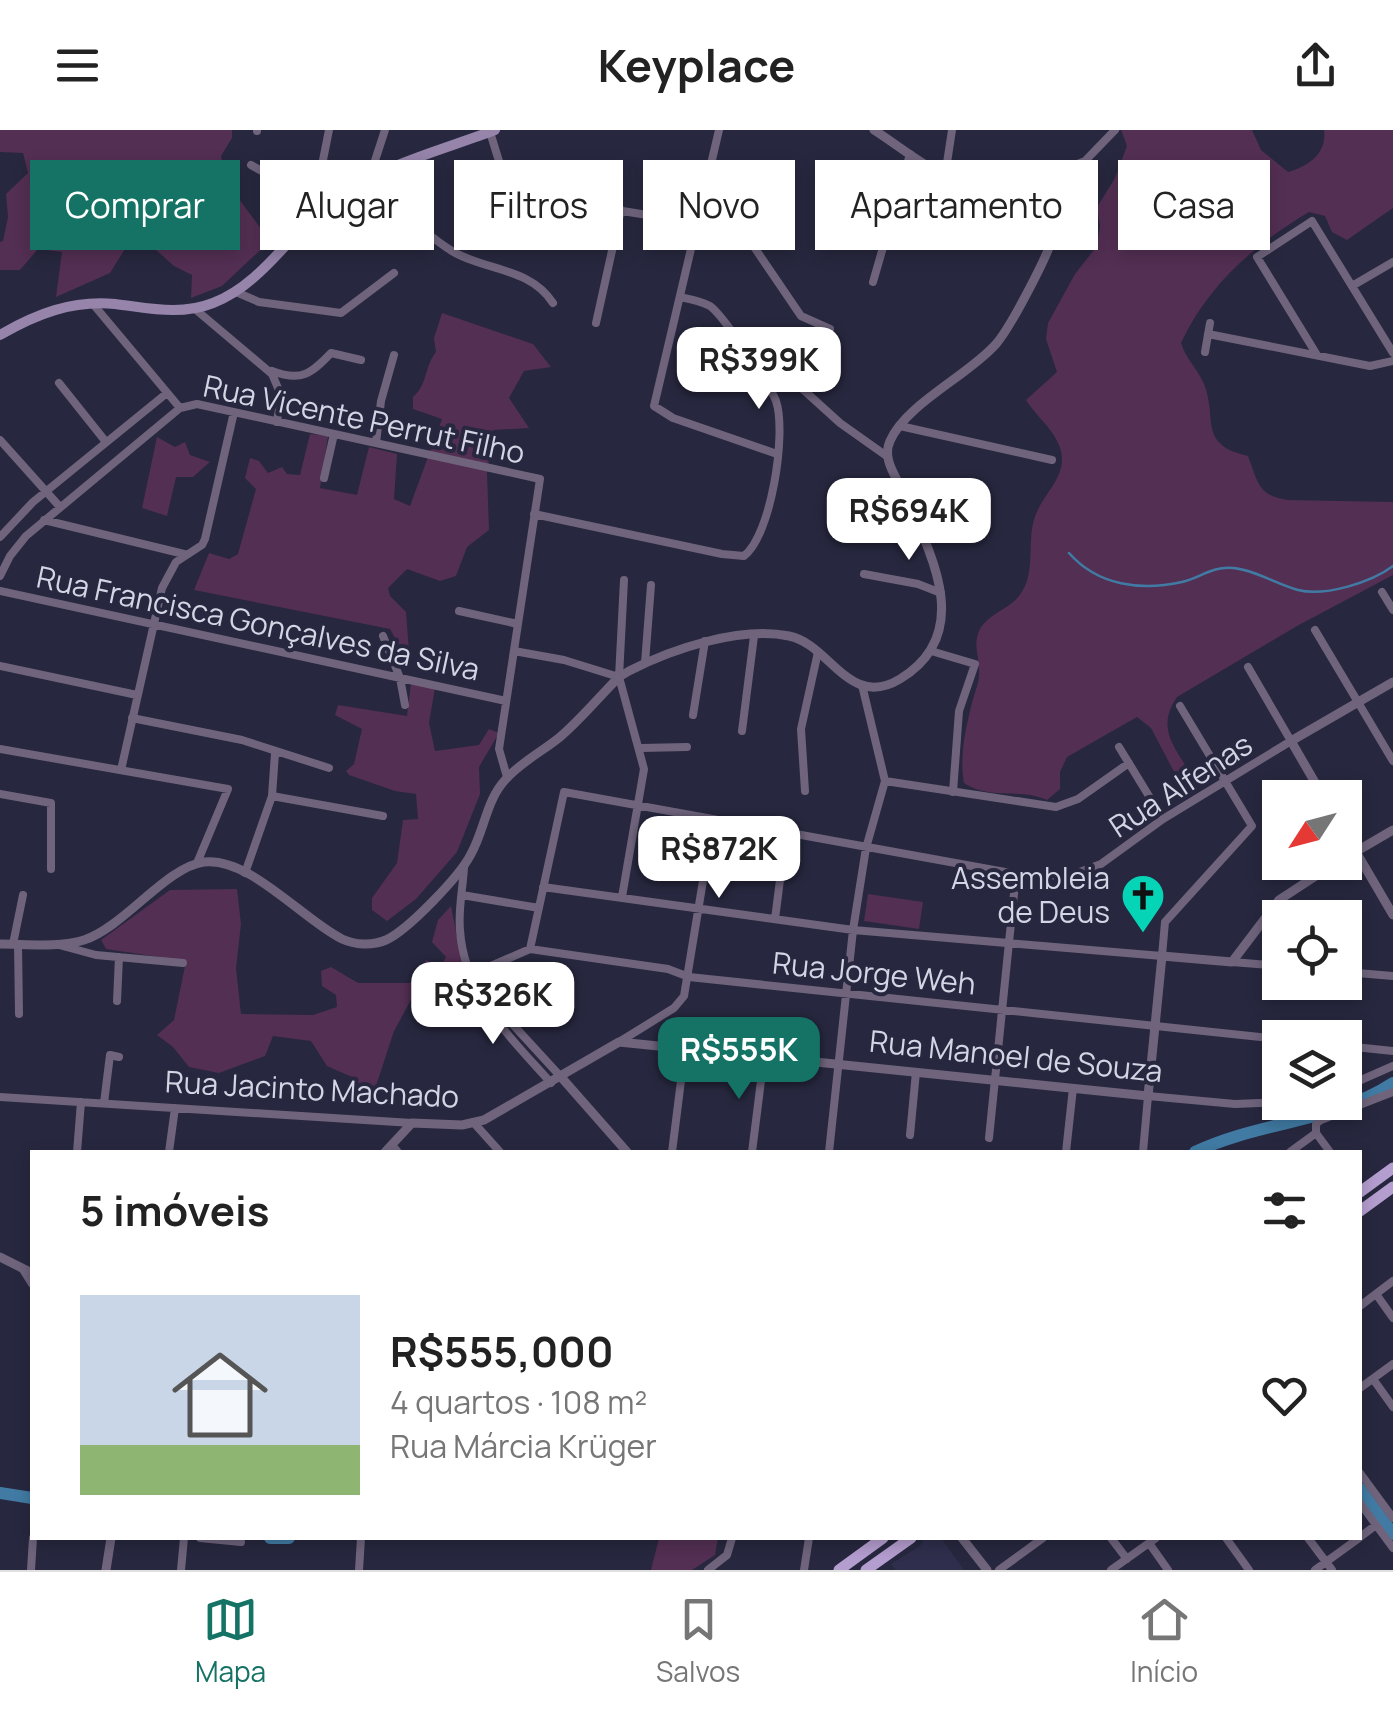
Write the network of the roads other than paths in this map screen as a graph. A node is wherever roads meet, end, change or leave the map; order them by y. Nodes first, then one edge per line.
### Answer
1 (328, 130) edge
2 (385, 130) edge
3 (719, 130) edge
4 (874, 130) edge
5 (952, 130) edge
6 (1114, 130) edge
7 (492, 131) edge
8 (910, 154) junction
9 (323, 160) edge
10 (375, 160) edge
11 (418, 160) edge
12 (500, 160) edge
13 (712, 160) edge
14 (919, 160) edge
15 (947, 160) edge
16 (1086, 160) edge
17 (251, 165) dead end
18 (260, 170) edge
19 (434, 236) edge
20 (279, 250) edge
21 (612, 250) edge
22 (691, 250) edge
23 (756, 250) edge
24 (1048, 250) edge
25 (1393, 262) edge
26 (394, 273) dead end
27 (873, 282) dead end
28 (1352, 286) junction
29 (236, 292) junction
30 (680, 297) junction
31 (553, 303) dead end
32 (92, 304) junction
33 (195, 309) junction
34 (596, 322) dead end
35 (1210, 323) dead end
36 (830, 329) dead end
37 (1208, 334) junction
38 (0, 335) edge
39 (1205, 352) dead end
40 (394, 355) dead end
41 (1317, 355) junction
42 (1393, 357) edge
43 (361, 360) dead end
44 (268, 369) junction
45 (59, 384) dead end
46 (797, 384) dead end
47 (167, 392) junction
48 (180, 408) junction
49 (234, 412) junction
50 (278, 422) junction
51 (900, 426) junction
52 (334, 434) junction
53 (0, 440) edge
54 (106, 442) junction
55 (376, 443) junction
56 (777, 454) junction
57 (888, 457) junction
58 (1052, 460) dead end
59 (324, 478) dead end
60 (46, 491) junction
61 (60, 507) junction
62 (534, 514) junction
63 (44, 520) junction
64 (918, 526) junction
65 (960, 534) dead end
66 (0, 537) edge
67 (184, 554) junction
68 (864, 574) dead end
69 (0, 576) edge
70 (624, 580) dead end
71 (650, 585) dead end
72 (0, 591) edge
73 (1382, 592) dead end
74 (940, 593) junction
75 (459, 610) dead end
76 (1393, 610) edge
77 (152, 624) junction
78 (518, 624) junction
79 (1315, 630) dead end
80 (382, 636) dead end
81 (754, 636) junction
82 (705, 642) junction
83 (514, 651) junction
84 (932, 651) junction
85 (818, 652) junction
86 (644, 663) junction
87 (0, 666) edge
88 (1248, 667) dead end
89 (619, 677) junction
90 (400, 678) junction
91 (1393, 682) edge
92 (862, 685) junction
93 (137, 695) junction
94 (506, 701) junction
95 (1358, 702) junction
96 (404, 705) dead end
97 (1180, 706) dead end
98 (693, 715) dead end
99 (132, 718) junction
100 (742, 731) dead end
101 (1291, 742) junction
102 (687, 747) dead end
103 (1119, 747) dead end
104 (641, 748) junction
105 (0, 749) edge
106 (275, 753) junction
107 (1393, 761) edge
108 (1129, 763) junction
109 (329, 768) dead end
110 (120, 770) junction
111 (507, 777) junction
112 (1226, 780) junction
113 (1313, 780) edge
114 (885, 781) junction
115 (805, 792) dead end
116 (954, 792) junction
117 (0, 794) edge
118 (272, 796) junction
119 (638, 806) junction
120 (382, 816) dead end
121 (1163, 819) junction
122 (713, 820) junction
123 (1393, 830) edge
124 (786, 833) junction
125 (866, 848) junction
126 (1362, 848) edge
127 (1362, 862) edge
128 (197, 864) junction
129 (464, 866) junction
130 (51, 869) dead end
131 (245, 872) junction
132 (1016, 874) junction
133 (1310, 880) edge
134 (543, 886) junction
135 (23, 895) dead end
136 (462, 895) junction
137 (622, 897) junction
138 (539, 908) junction
139 (699, 908) junction
140 (1393, 915) edge
141 (775, 919) junction
142 (853, 930) junction
143 (1009, 943) junction
144 (0, 944) edge
145 (15, 944) junction
146 (54, 944) junction
147 (530, 949) junction
148 (1162, 956) junction
149 (119, 958) junction
150 (1232, 962) junction
151 (183, 964) dead end
152 (1262, 964) edge
153 (1362, 973) edge
154 (1393, 976) edge
155 (689, 977) junction
156 (472, 979) junction
157 (846, 993) junction
158 (117, 1001) dead end
159 (1002, 1010) junction
160 (19, 1014) dead end
161 (1155, 1026) junction
162 (1262, 1037) edge
163 (619, 1042) junction
164 (1362, 1048) edge
165 (685, 1049) junction
166 (1393, 1051) edge
167 (119, 1057) dead end
168 (764, 1057) junction
169 (838, 1064) junction
170 (1393, 1066) edge
171 (916, 1072) junction
172 (561, 1077) junction
173 (995, 1080) junction
174 (1362, 1080) edge
175 (551, 1083) junction
176 (1073, 1088) junction
177 (1393, 1092) edge
178 (1148, 1096) junction
179 (0, 1097) edge
180 (82, 1102) junction
181 (104, 1103) junction
182 (1262, 1103) edge
183 (176, 1108) junction
184 (412, 1123) junction
185 (474, 1123) junction
186 (1316, 1133) junction
187 (910, 1134) dead end
188 (989, 1138) dead end
189 (77, 1150) edge
190 (169, 1150) edge
191 (392, 1150) edge
192 (498, 1150) edge
193 (625, 1150) edge
194 (672, 1150) edge
195 (752, 1150) edge
196 (830, 1150) edge
197 (1066, 1150) edge
198 (1142, 1150) edge
199 (1293, 1150) edge
200 (1329, 1150) edge
201 (1393, 1168) edge
202 (1393, 1186) edge
203 (1362, 1191) edge
204 (1364, 1207) edge
205 (0, 1257) edge
206 (22, 1268) junction
207 (30, 1272) edge
208 (30, 1281) edge
209 (1393, 1281) edge
210 (1376, 1294) junction
211 (1362, 1304) edge
212 (1393, 1318) edge
213 (1393, 1364) edge
214 (1373, 1379) junction
215 (1362, 1387) edge
216 (1393, 1407) edge
217 (1362, 1476) edge
218 (1362, 1505) edge
219 (1392, 1515) edge
220 (1376, 1525) junction
221 (1362, 1536) edge
222 (32, 1540) edge
223 (111, 1540) edge
224 (184, 1540) edge
225 (220, 1540) edge
226 (361, 1540) edge
227 (731, 1540) edge
228 (809, 1540) edge
229 (881, 1540) edge
230 (908, 1540) edge
231 (964, 1540) edge
232 (1040, 1540) edge
233 (1113, 1540) edge
234 (1152, 1540) edge
235 (1228, 1540) edge
236 (1310, 1540) edge
237 (1357, 1540) edge
238 (241, 1542) dead end
239 (1393, 1548) edge
240 (1127, 1559) junction
241 (1329, 1566) edge
242 (32, 1570) edge
243 (106, 1570) edge
244 (181, 1570) edge
245 (359, 1570) edge
246 (708, 1570) edge
247 (804, 1570) edge
248 (838, 1570) edge
249 (866, 1570) edge
250 (986, 1570) edge
251 (998, 1570) edge
252 (1112, 1570) edge
253 (1168, 1570) edge
254 (1250, 1570) edge
255 (1314, 1570) edge

1 - 9 street
2 - 10 street
3 - 13 street
4 - 8 street
5 - 15 street
6 - 16 street
7 - 11 main road
7 - 12 street
8 - 14 street
8 - 27 street
17 - 18 street
19 - 31 street
20 - 29 main road
21 - 34 street
22 - 30 street
23 - 36 street
24 - 51 street
25 - 28 street
26 - 29 street
28 - 41 street
28 - 42 street
29 - 33 main road
30 - 56 street
30 - 56 street
32 - 33 main road
32 - 38 main road
32 - 47 street
33 - 44 street
35 - 37 street
37 - 39 street
37 - 41 street
40 - 55 street
41 - 42 street
43 - 44 street
44 - 50 street
45 - 54 street
46 - 57 street
47 - 48 street
47 - 54 street
48 - 49 street, Rua Vicente Perrut Filho
48 - 61 street
49 - 50 street, Rua Vicente Perrut Filho
49 - 67 street
50 - 52 street, Rua Vicente Perrut Filho
51 - 57 street
51 - 58 street
52 - 55 street, Rua Vicente Perrut Filho
52 - 59 street
53 - 60 street
54 - 60 street
55 - 62 street, Rua Vicente Perrut Filho
56 - 62 street
57 - 64 street
60 - 61 street
60 - 66 street
61 - 63 street
62 - 78 street
63 - 67 street
63 - 69 street
64 - 65 street
64 - 74 street
67 - 77 street
68 - 74 street
70 - 89 street
71 - 86 street
72 - 77 street, Rua Francisca Gonçalves da Silva
73 - 76 street
74 - 84 street
75 - 78 street
77 - 90 street, Rua Francisca Gonçalves da Silva
77 - 93 street
78 - 83 street
79 - 95 street
80 - 90 street
81 - 82 street
81 - 85 street
81 - 100 street
82 - 86 street
82 - 98 street
83 - 89 street
83 - 94 street
84 - 92 street
84 - 116 street
85 - 92 street
85 - 115 street
86 - 89 street
87 - 93 street
88 - 101 street
89 - 104 street
89 - 111 street
90 - 94 street, Rua Francisca Gonçalves da Silva
90 - 96 street
91 - 95 street
92 - 114 street
93 - 99 street
94 - 111 street
95 - 101 street
95 - 107 street
97 - 112 street
99 - 106 street
99 - 110 street
101 - 112 street, Rua Alfenas
101 - 113 street
102 - 104 street
103 - 108 street
104 - 119 street
105 - 110 street
106 - 109 street
106 - 118 street
108 - 116 street
108 - 121 street
110 - 128 street
111 - 129 street
112 - 121 street, Rua Alfenas
112 - 148 street
114 - 116 street
114 - 125 street
117 - 130 street
118 - 120 street
118 - 131 street
119 - 122 street, Rua Alfenas
119 - 134 street, Rua Alfenas
119 - 137 street
121 - 132 street, Rua Alfenas
122 - 124 street, Rua Alfenas
122 - 139 street
123 - 126 street
124 - 125 street, Rua Alfenas
124 - 141 street
125 - 132 street, Rua Alfenas
125 - 142 street
127 - 140 street
128 - 131 street
128 - 146 street
129 - 131 street
129 - 136 street
132 - 143 street
133 - 150 street
134 - 137 street
134 - 138 street
135 - 145 street
136 - 138 street
136 - 156 street
137 - 139 street
138 - 147 street
139 - 141 street
139 - 155 street
141 - 142 street
142 - 143 street
142 - 157 street
143 - 148 street
143 - 159 street
144 - 145 street
145 - 146 street
145 - 160 street
146 - 149 street
147 - 155 street, Rua Jorge Weh
147 - 156 street
148 - 150 street
148 - 161 street
149 - 151 street
149 - 158 street
150 - 152 street
153 - 154 street
155 - 157 street, Rua Jorge Weh
155 - 163 street, Rua Jacinto Machado
156 - 172 street
156 - 175 street
157 - 159 street, Rua Jorge Weh
157 - 169 street
159 - 161 street, Rua Jorge Weh
159 - 173 street
161 - 162 street, Rua Jorge Weh
161 - 178 street
163 - 165 street, Rua Manoel de Souza
163 - 172 street, Rua Jacinto Machado
164 - 166 street
165 - 168 street, Rua Manoel de Souza
165 - 194 street
167 - 181 street
168 - 169 street, Rua Manoel de Souza
168 - 195 street
169 - 171 street, Rua Manoel de Souza
169 - 196 street
170 - 174 street
171 - 173 street, Rua Manoel de Souza
171 - 187 street
172 - 175 street, Rua Jacinto Machado
172 - 193 street
173 - 176 street, Rua Manoel de Souza
173 - 188 street
175 - 185 street, Rua Jacinto Machado
176 - 178 street, Rua Manoel de Souza
176 - 197 street
177 - 186 street
178 - 182 street, Rua Manoel de Souza
178 - 198 street
179 - 180 street, Rua Jacinto Machado
180 - 181 street, Rua Jacinto Machado
180 - 189 street
181 - 183 street, Rua Jacinto Machado
183 - 184 street, Rua Jacinto Machado
183 - 190 street
184 - 185 street, Rua Jacinto Machado
184 - 191 street
185 - 192 street
186 - 199 street
186 - 200 street
201 - 203 main road
202 - 204 main road
205 - 206 street
206 - 207 street
206 - 208 street
209 - 210 street
210 - 211 street
210 - 212 street
213 - 214 street
214 - 215 street
214 - 216 street
217 - 219 street
218 - 220 street
220 - 221 street
220 - 239 street
222 - 242 street
223 - 243 street
224 - 244 street
225 - 238 street
226 - 245 street
227 - 246 street
228 - 247 street
229 - 248 main road
230 - 249 main road
231 - 250 street
232 - 251 street
233 - 240 street
234 - 240 street
234 - 253 street
235 - 254 street
236 - 241 street
237 - 241 street
240 - 252 street
241 - 255 street

